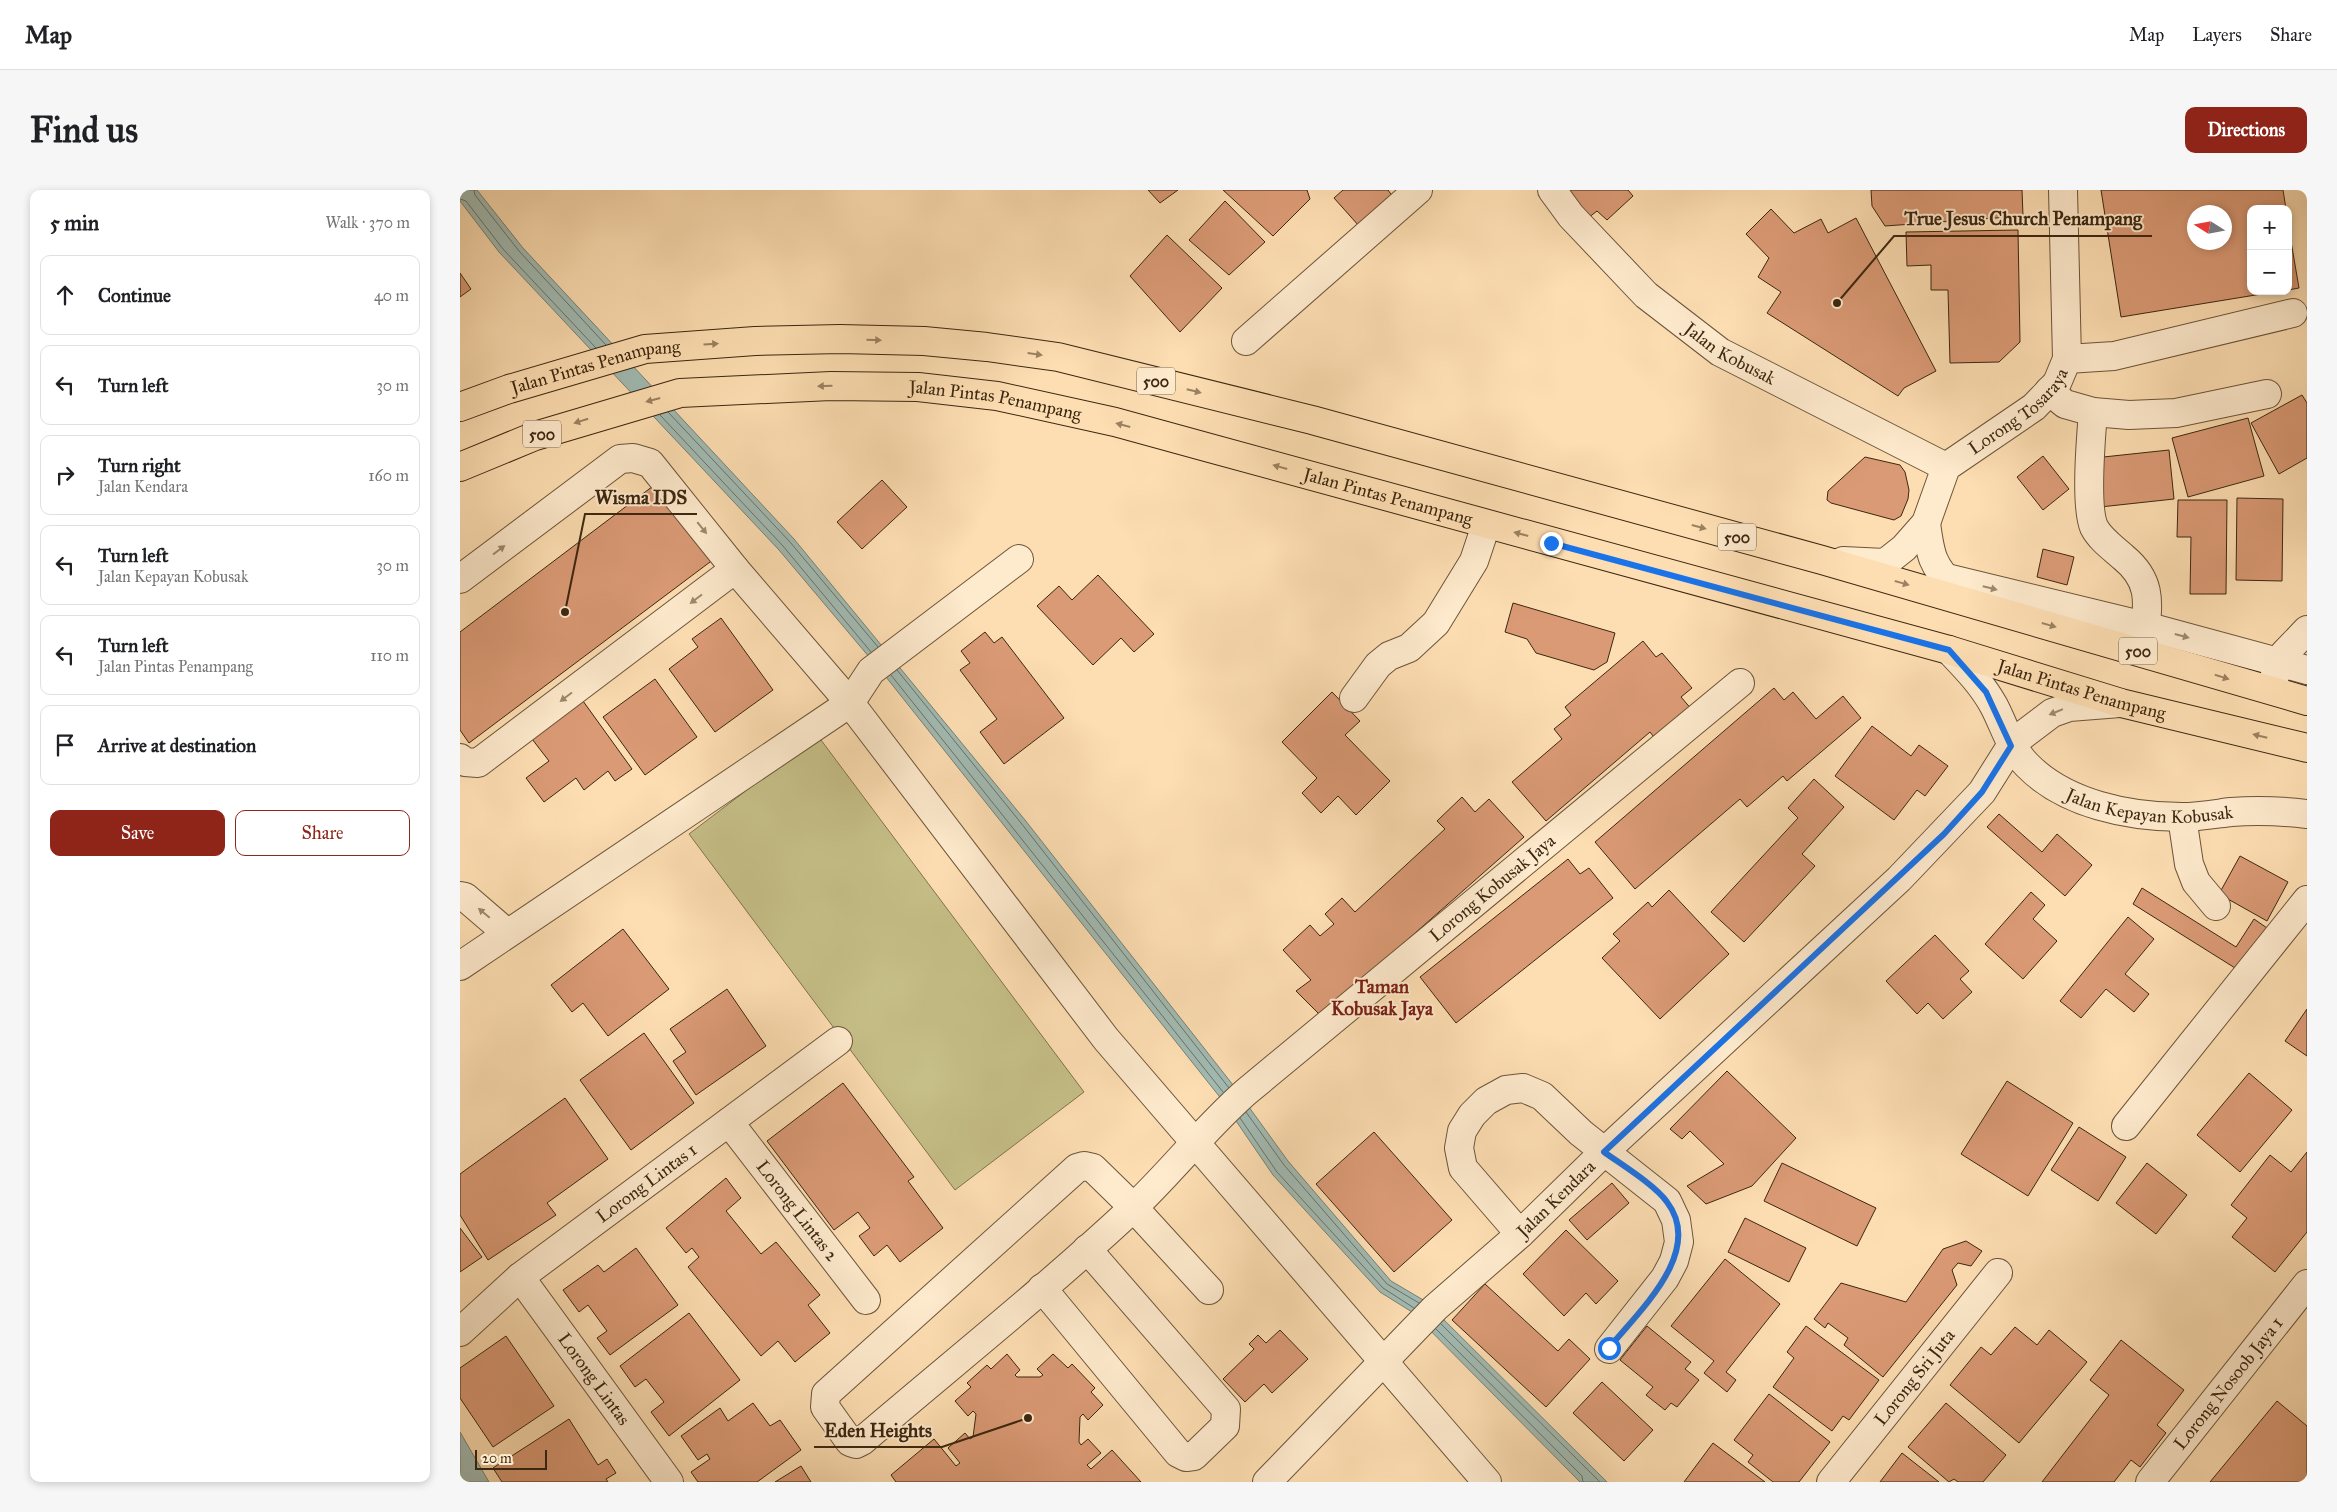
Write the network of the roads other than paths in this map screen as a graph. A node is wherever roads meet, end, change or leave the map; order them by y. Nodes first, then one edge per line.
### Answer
1 (1418, 190) edge
2 (1552, 190) edge
3 (2064, 190) edge
4 (2293, 313) dead end
5 (1246, 342) dead end
6 (2067, 359) junction
7 (2049, 391) junction
8 (2267, 394) dead end
9 (460, 406) edge
10 (2093, 412) junction
11 (460, 467) edge
12 (1946, 467) junction
13 (1926, 522) junction
14 (1486, 525) junction
15 (1019, 559) dead end
16 (1822, 560) junction
17 (735, 570) junction
18 (1943, 577) junction
19 (460, 579) edge
20 (1969, 602) junction
21 (2145, 626) junction
22 (2307, 630) edge
23 (1949, 650) junction
24 (2143, 653) junction
25 (2280, 662) junction
26 (2307, 670) edge
27 (1740, 683) dead end
28 (2269, 691) junction
29 (1354, 698) dead end
30 (2307, 701) edge
31 (850, 703) junction
32 (2121, 703) junction
33 (2011, 746) junction
34 (2307, 748) edge
35 (460, 758) edge
36 (2307, 814) edge
37 (2182, 817) junction
38 (460, 896) edge
39 (2307, 900) edge
40 (2216, 906) dead end
41 (507, 933) junction
42 (460, 966) edge
43 (838, 1041) dead end
44 (729, 1122) junction
45 (2126, 1126) dead end
46 (1196, 1144) junction
47 (1604, 1152) junction
48 (1133, 1208) junction
49 (1520, 1234) junction
50 (1087, 1249) junction
51 (1998, 1273) dead end
52 (520, 1278) junction
53 (2307, 1284) edge
54 (1042, 1288) junction
55 (1209, 1290) dead end
56 (866, 1300) dead end
57 (460, 1332) edge
58 (1609, 1348) dead end
59 (1383, 1362) junction
60 (1481, 1480) edge
61 (669, 1482) edge
62 (1267, 1482) edge
63 (1831, 1482) edge
64 (2150, 1482) edge

1 - 5 street
2 - 12 street, Jalan Kobusak
3 - 6 street, Lorong Tosaraya
4 - 6 street
6 - 7 street, Lorong Tosaraya
7 - 10 street
7 - 12 street, Lorong Tosaraya
8 - 10 street
9 -> 16 main road, Jalan Pintas Penampang / 500
10 - 21 street
14 -> 11 main road, Jalan Pintas Penampang / 500
12 - 13 street
13 - 16 street
13 - 18 street
23 -> 14 main road, Jalan Pintas Penampang / 500
14 - 29 street
15 - 31 street
16 -> 20 main road, Jalan Pintas Penampang / 500
19 -> 17 street
17 - 31 street
17 -> 35 street
18 - 20 street
18 -> 21 street
20 -> 24 main road, Jalan Pintas Penampang / 500
21 - 24 street
21 -> 25 street
22 - 25 street
23 - 32 main road, Jalan Pintas Penampang / 500
23 - 33 street, Jalan Kepayan Kobusak
24 -> 28 main road, Jalan Pintas Penampang / 500
25 - 26 street
25 - 28 street
27 - 46 street, Lorong Kobusak Jaya
28 - 30 main road, Jalan Pintas Penampang / 500
31 - 41 street
31 - 46 street
32 -> 33 street
34 -> 32 main road, Jalan Pintas Penampang / 500
33 - 37 street, Jalan Kepayan Kobusak
33 - 47 street, Jalan Kendara
36 - 37 street, Jalan Kepayan Kobusak
37 - 40 street
41 -> 38 street
39 - 45 street
41 - 42 street
43 - 44 street, Lorong Lintas 1
44 - 52 street, Lorong Lintas 1
44 - 56 street, Lorong Lintas 2
46 - 48 street, Lorong Kobusak Jaya
46 - 59 street
47 - 49 street, Jalan Kendara
47 - 49 street
47 - 58 street
48 - 50 street, Lorong Kobusak Jaya
48 - 54 street, Lorong Kobusak Jaya
48 - 55 street
49 - 59 street, Jalan Kendara
50 - 54 street, Lorong Kobusak Jaya
50 - 54 street
51 - 63 street, Lorong Sri Juta
52 - 57 street, Lorong Lintas 1
52 - 61 street, Lorong Lintas
53 - 64 street, Lorong Nosoob Jaya 1
59 - 60 street
59 - 62 street

